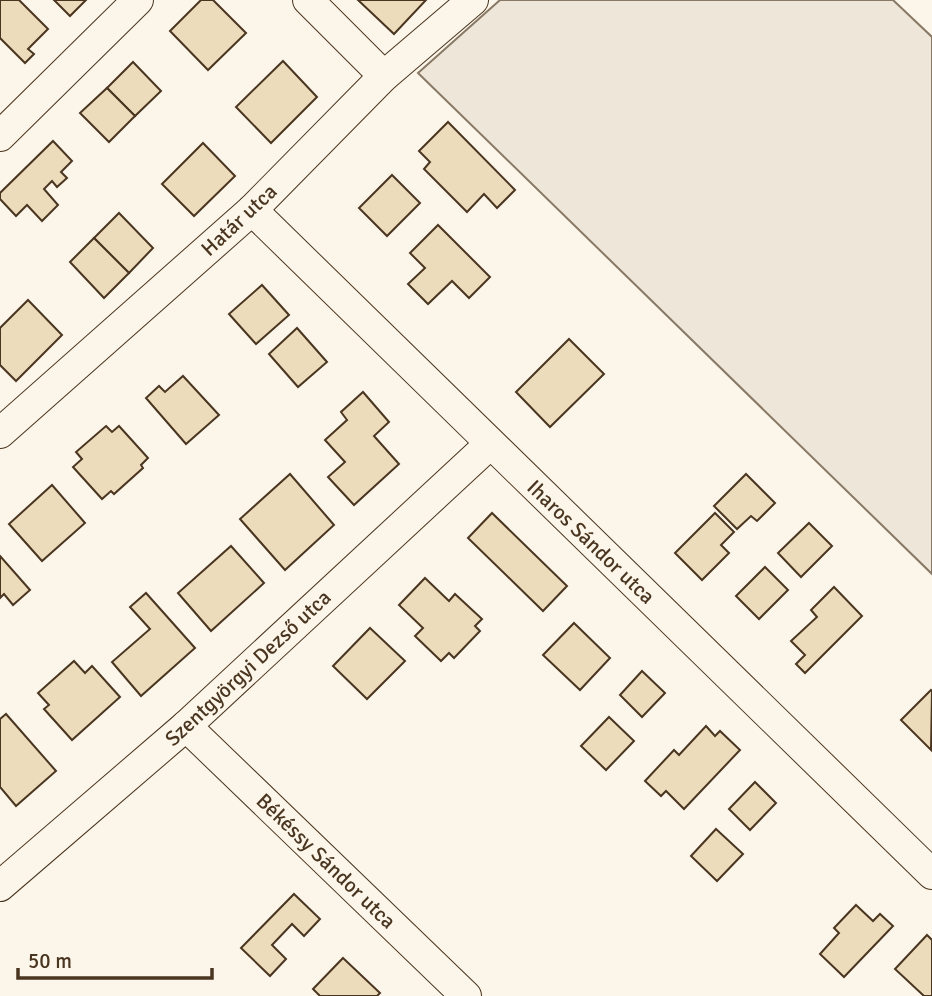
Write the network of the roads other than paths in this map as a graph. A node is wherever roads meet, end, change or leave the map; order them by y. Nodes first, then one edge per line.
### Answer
1 (138, 0) edge
2 (307, 0) edge
3 (472, 0) edge
4 (384, 76) junction
5 (0, 136) edge
6 (252, 210) junction
7 (0, 433) edge
8 (490, 444) junction
9 (186, 726) junction
10 (932, 874) edge
11 (0, 887) edge
12 (466, 996) edge

1 - 5 street
2 - 4 street
3 - 4 street, Határ utca
4 - 6 street, Határ utca
6 - 7 street, Határ utca
6 - 8 street, Iharos Sándor utca
8 - 9 street, Szentgyörgyi Dezső utca
8 - 10 street, Iharos Sándor utca
9 - 11 street, Szentgyörgyi Dezső utca
9 - 12 street, Békéssy Sándor utca

